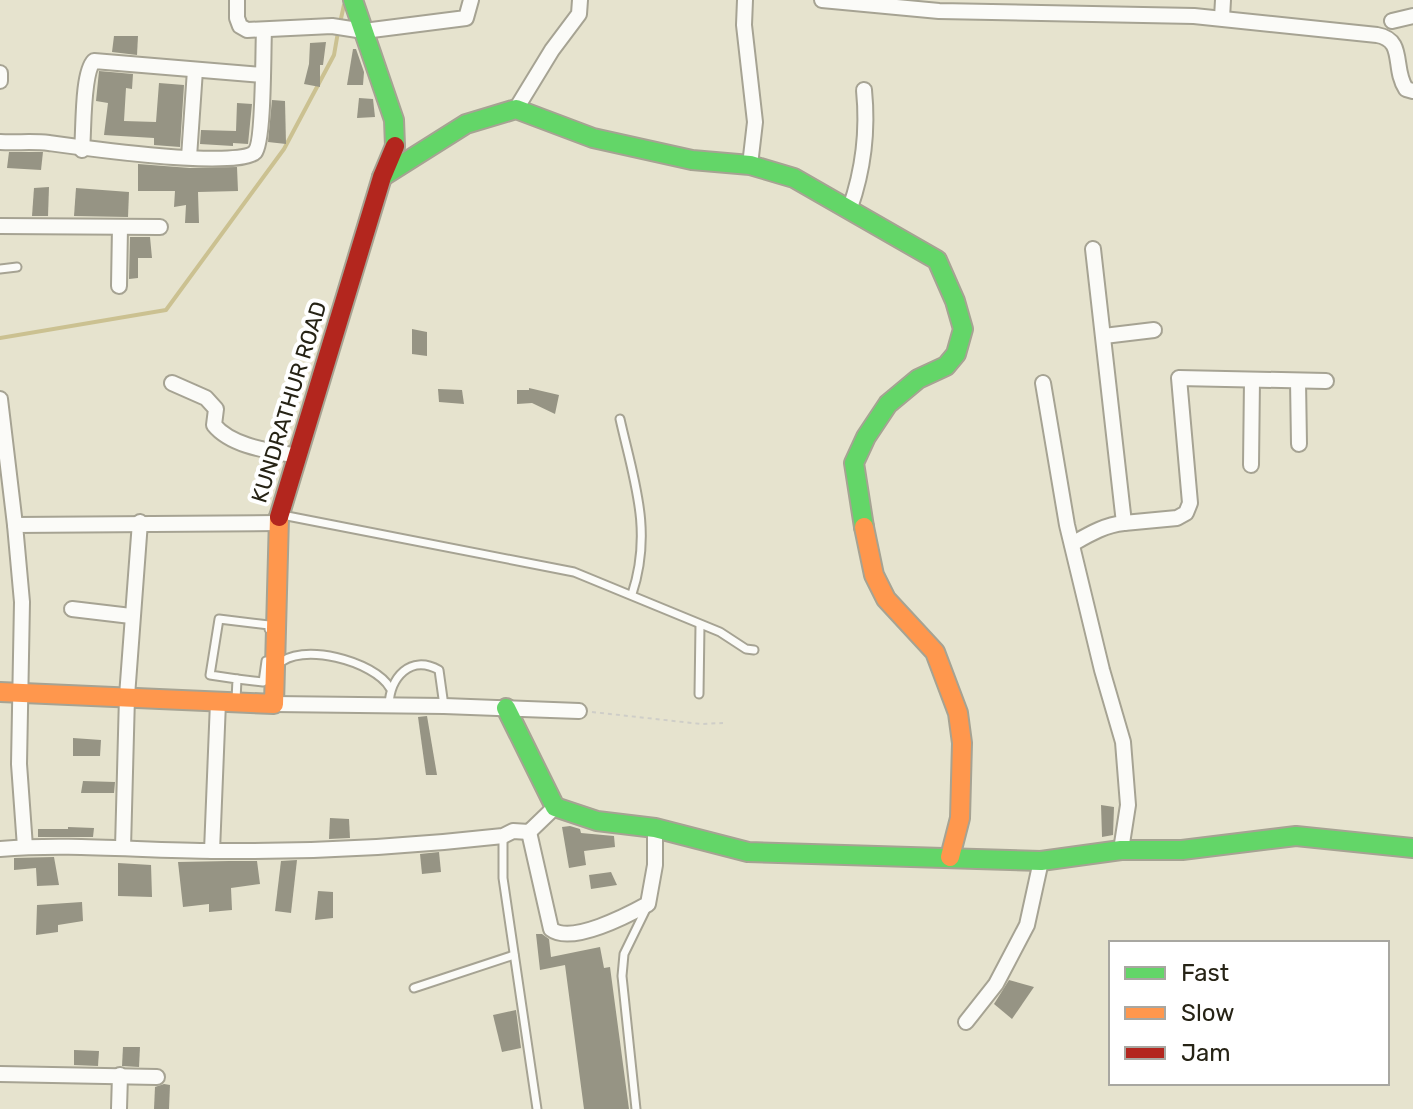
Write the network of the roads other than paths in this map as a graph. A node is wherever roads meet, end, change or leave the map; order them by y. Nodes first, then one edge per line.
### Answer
1 (237, 0) edge
2 (353, 0) edge
3 (471, 0) edge
4 (580, 0) edge
5 (745, 0) edge
6 (822, 0) edge
7 (1223, 0) edge
8 (1413, 16) edge
9 (1222, 18) junction
10 (1392, 21) dead end
11 (357, 29) junction
12 (264, 30) junction
13 (195, 70) junction
14 (0, 73) edge
15 (262, 75) junction
16 (0, 81) edge
17 (864, 90) dead end
18 (1413, 91) edge
19 (516, 109) junction
20 (0, 142) edge
21 (82, 150) junction
22 (189, 157) junction
23 (750, 165) junction
24 (382, 177) junction
25 (850, 208) junction
26 (0, 226) edge
27 (120, 227) junction
28 (160, 227) dead end
29 (1093, 249) dead end
30 (17, 267) dead end
31 (0, 269) edge
32 (119, 286) dead end
33 (1154, 330) dead end
34 (1104, 336) junction
35 (1252, 380) junction
36 (1298, 381) junction
37 (1326, 381) dead end
38 (172, 383) dead end
39 (1043, 383) dead end
40 (0, 399) edge
41 (620, 419) dead end
42 (3, 442) edge
43 (1299, 444) dead end
44 (298, 456) junction
45 (1251, 465) dead end
46 (278, 519) junction
47 (140, 522) junction
48 (1124, 523) junction
49 (15, 525) junction
50 (1072, 544) junction
51 (632, 594) junction
52 (72, 609) dead end
53 (131, 616) junction
54 (700, 625) junction
55 (754, 650) dead end
56 (274, 670) junction
57 (237, 679) junction
58 (390, 688) junction
59 (0, 692) edge
60 (699, 694) dead end
61 (20, 695) junction
62 (127, 696) junction
63 (227, 702) junction
64 (274, 704) junction
65 (389, 705) junction
66 (444, 706) junction
67 (506, 708) junction
68 (579, 711) road end
69 (555, 807) junction
70 (655, 828) junction
71 (529, 832) junction
72 (503, 836) junction
73 (25, 847) junction
74 (123, 848) junction
75 (1413, 848) edge
76 (0, 849) edge
77 (1121, 850) junction
78 (212, 851) junction
79 (950, 857) junction
80 (1041, 861) junction
81 (648, 904) junction
82 (514, 955) junction
83 (414, 988) dead end
84 (966, 1022) dead end
85 (0, 1074) edge
86 (120, 1075) junction
87 (157, 1077) dead end
88 (119, 1109) edge
89 (537, 1109) edge
90 (636, 1109) edge

1 - 12 street
2 - 11 street, KUNDRATHUR ROAD
3 - 11 street
4 - 19 street
5 - 23 street
6 - 9 street
7 - 9 street
8 - 10 street
9 - 18 street
11 - 12 street
11 - 24 street, KUNDRATHUR ROAD
12 - 15 street
13 - 15 street
13 - 21 street
13 - 22 street
14 - 16 street
15 - 22 street
17 - 25 street
19 - 23 street
19 - 24 street
20 - 21 street
21 - 22 street
23 - 25 street
24 - 44 street, KUNDRATHUR ROAD
25 - 79 street
26 - 27 street
27 - 28 street
27 - 32 street
29 - 34 street
30 - 31 lane
33 - 34 street
34 - 48 street
35 - 36 street
35 - 45 street
35 - 48 street
36 - 37 street
36 - 43 street
38 - 44 street
39 - 50 street
40 - 42 street
41 - 51 lane
42 - 49 street
44 - 46 street, KUNDRATHUR ROAD
46 - 47 street
46 - 51 lane
46 - 56 street, KUNDRATHUR ROAD
47 - 49 street
47 - 53 street
48 - 50 street
49 - 61 street
50 - 77 street
51 - 54 lane
52 - 53 street
53 - 62 street
54 - 55 lane
54 - 60 lane
56 - 58 lane
56 - 64 street, KUNDRATHUR ROAD
57 - 57 lane
57 - 63 lane
58 - 65 lane
58 - 66 lane
59 - 61 street
61 - 62 street
61 - 73 street
62 - 63 street
62 - 74 street
63 - 64 street
63 - 78 street
64 - 65 street
65 - 66 street
66 - 67 street
67 - 68 street
67 - 69 street
69 - 70 street
69 - 71 street
70 - 79 street
70 - 81 street
71 - 72 street
71 - 81 street
72 - 78 street
72 - 82 lane
73 - 74 street
73 - 76 street
74 - 78 street
75 - 77 street
77 - 80 street
79 - 80 street
80 - 84 street
81 - 90 lane
82 - 83 lane
82 - 89 lane
85 - 86 street
86 - 87 street
86 - 88 street

